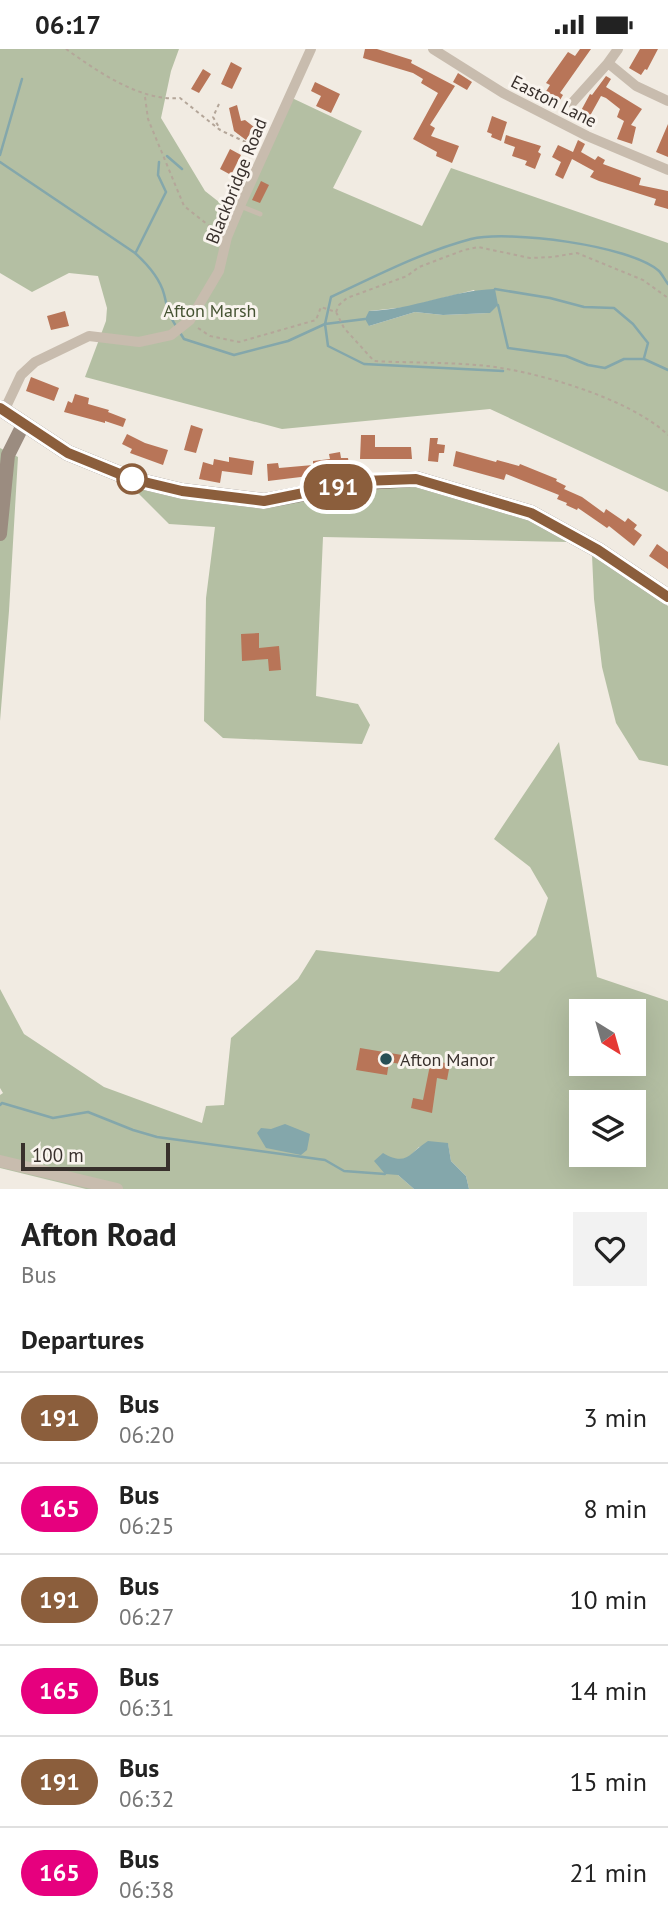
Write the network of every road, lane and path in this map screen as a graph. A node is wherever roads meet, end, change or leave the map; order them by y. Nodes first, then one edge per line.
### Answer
1 (66, 49) edge
2 (311, 49) edge
3 (433, 49) edge
4 (618, 49) edge
5 (608, 63) junction
6 (144, 95) junction
7 (668, 101) edge
8 (572, 103) dead end
9 (219, 104) dead end
10 (220, 130) junction
11 (264, 151) junction
12 (668, 170) edge
13 (240, 206) junction
14 (260, 214) dead end
15 (227, 237) junction
16 (668, 298) edge
17 (336, 312) junction
18 (188, 322) junction
19 (2, 410) edge
20 (23, 425) junction
21 (668, 435) edge
22 (0, 534) edge
23 (668, 597) edge
24 (0, 1161) edge
25 (117, 1189) edge

1 - 6 path
2 - 11 street, Blackbridge Road
3 - 12 street, Easton Lane
4 - 5 street
5 - 7 street
5 - 8 street
6 - 10 path
6 - 15 path
9 - 10 path
10 - 11 path
11 - 13 street, Blackbridge Road
13 - 14 lane
13 - 15 street, Blackbridge Road
15 - 18 street, Blackbridge Road
16 - 17 path
17 - 18 path
17 - 21 path
18 - 19 street
19 - 20 main road
20 - 22 main road
20 - 23 main road
24 - 25 street

